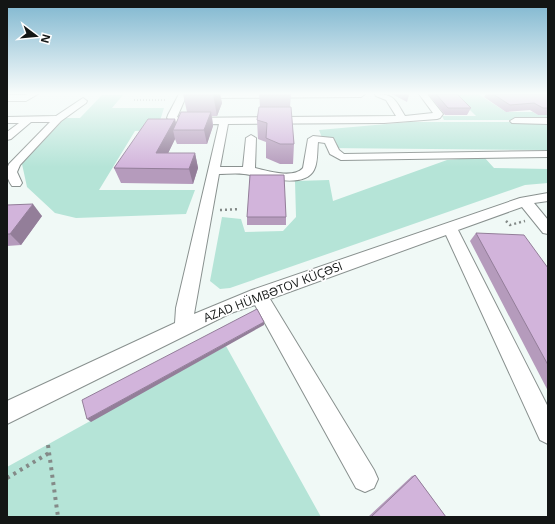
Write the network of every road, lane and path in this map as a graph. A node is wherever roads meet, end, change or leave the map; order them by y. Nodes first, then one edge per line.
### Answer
1 (173, 118) edge
2 (398, 118) edge
3 (58, 119) joint
4 (7, 120) edge
5 (28, 120) junction
6 (224, 121) junction
7 (515, 121) dead end
8 (548, 121) edge
9 (7, 137) edge
10 (251, 138) dead end
11 (548, 154) edge
12 (214, 171) junction
13 (249, 171) junction
14 (16, 183) dead end
15 (548, 197) edge
16 (525, 201) junction
17 (240, 209) dead end
18 (205, 211) junction
19 (450, 228) junction
20 (548, 229) edge
21 (258, 295) junction
22 (184, 327) junction
23 (7, 413) edge
24 (548, 432) edge
25 (48, 445) dead end
26 (50, 454) junction
27 (7, 478) edge
28 (365, 479) dead end
29 (58, 517) edge

1 - 6 street
2 - 6 street
3 - 5 street
3 - 14 street
4 - 5 street
5 - 9 street
6 - 12 street
7 - 8 street
10 - 13 street
11 - 13 street
12 - 13 street
12 - 18 street
15 - 16 street, AZAD HÜMBƏTOV KÜÇƏSI
16 - 19 street, AZAD HÜMBƏTOV KÜÇƏSI
16 - 20 street
17 - 18 path
18 - 22 street
19 - 21 street, AZAD HÜMBƏTOV KÜÇƏSI
19 - 24 street
21 - 22 street, AZAD HÜMBƏTOV KÜÇƏSI
21 - 28 street
22 - 23 street, AZAD HÜMBƏTOV KÜÇƏSI
25 - 26 path
26 - 27 path
26 - 29 path

